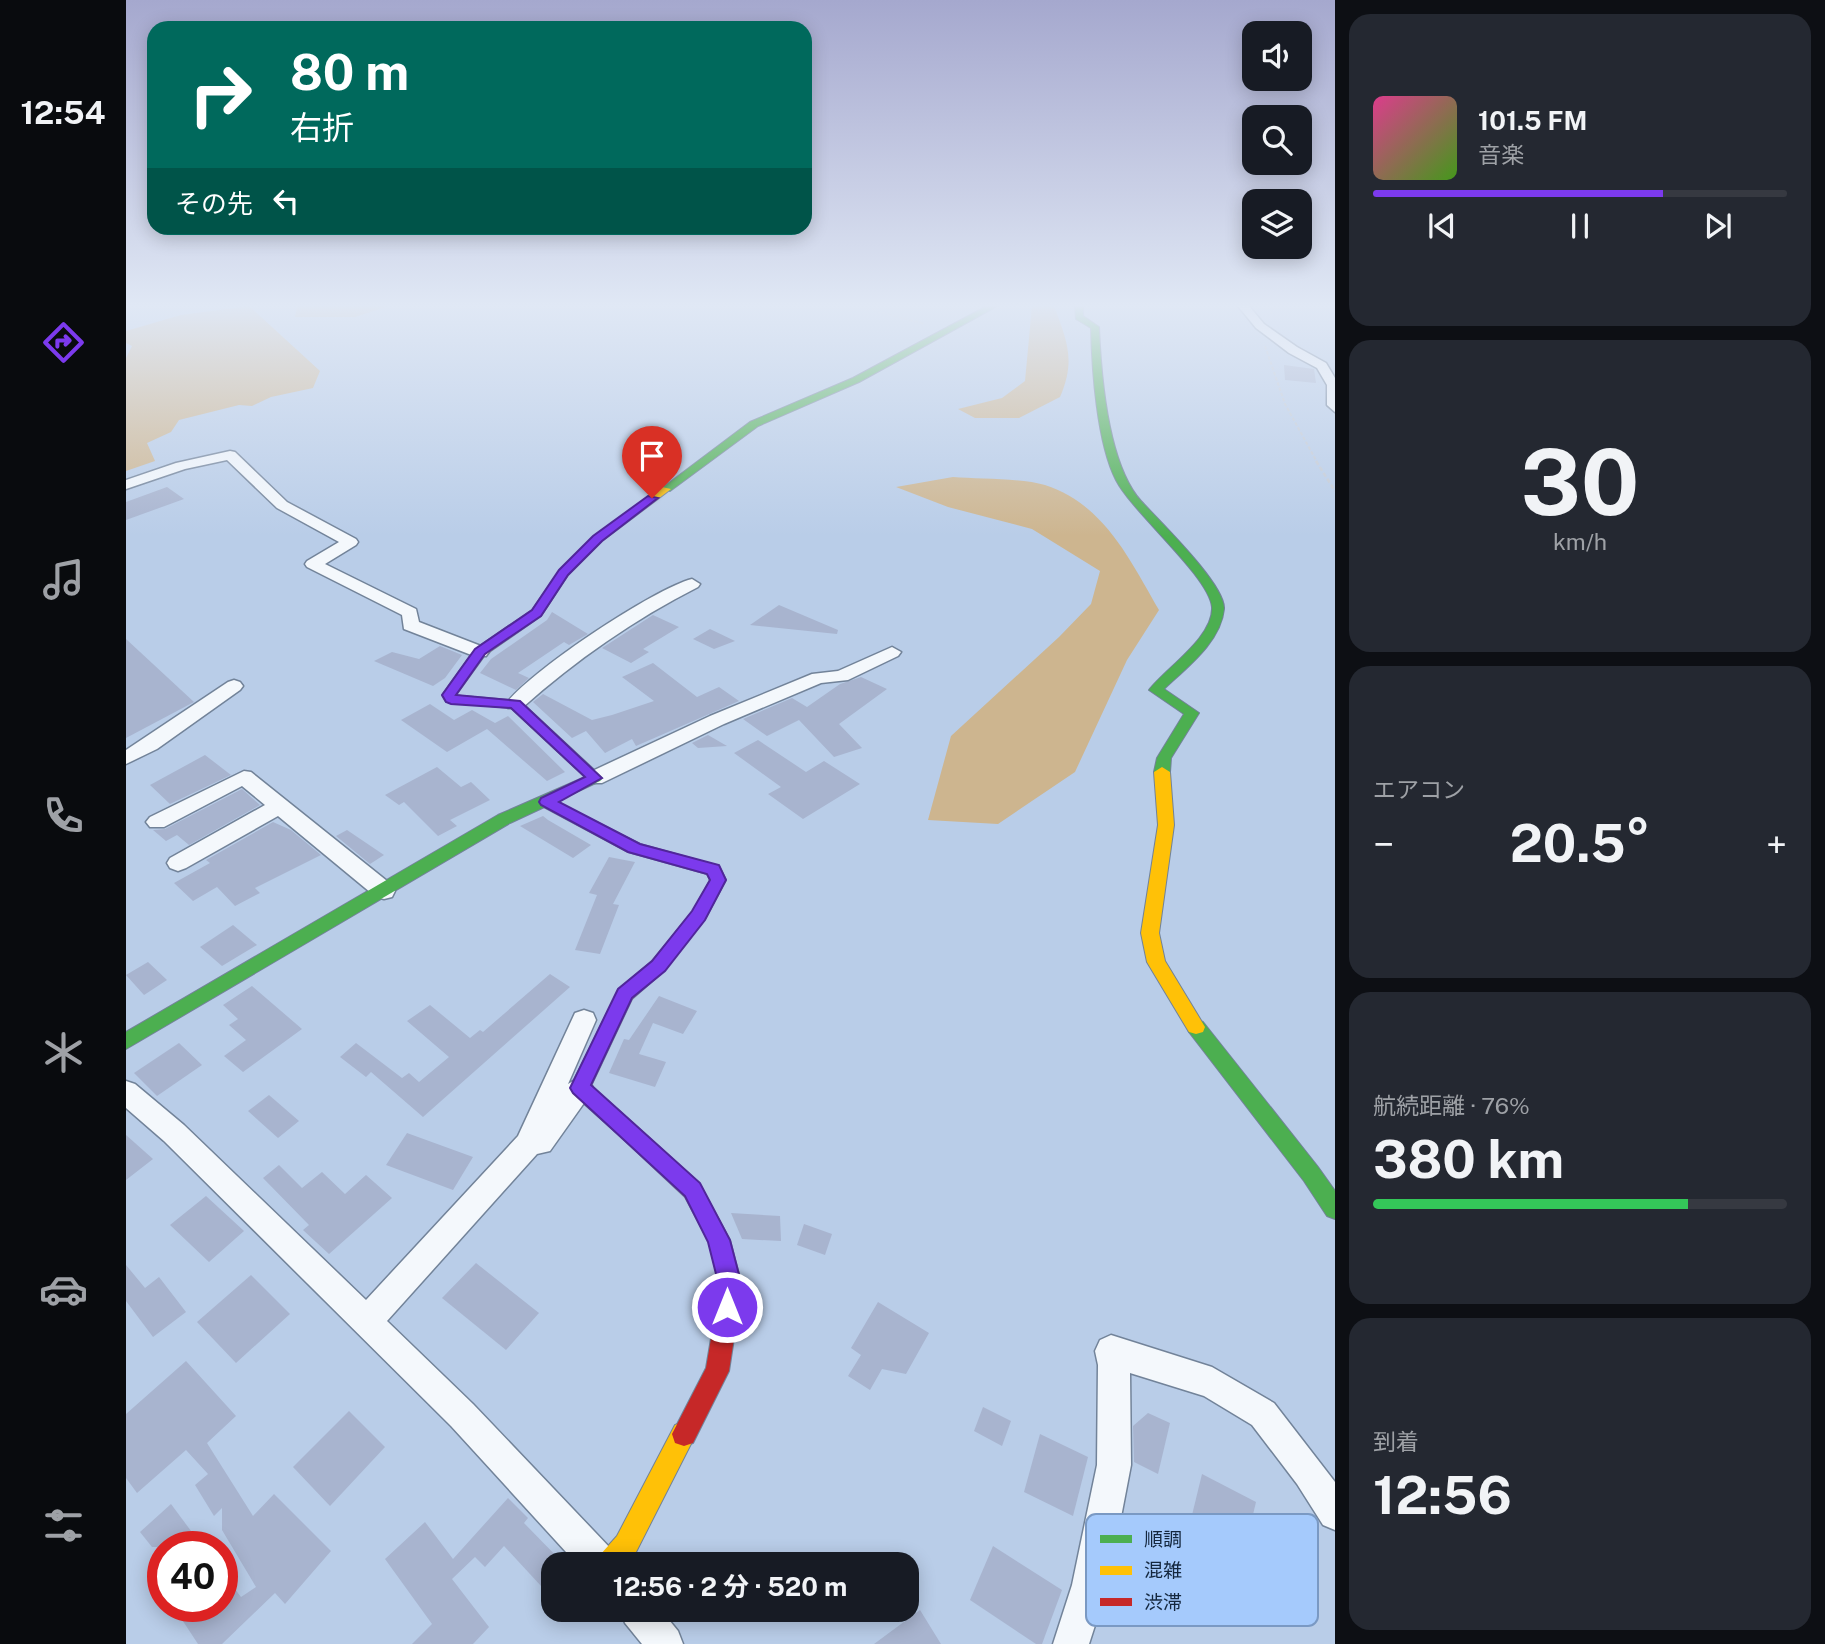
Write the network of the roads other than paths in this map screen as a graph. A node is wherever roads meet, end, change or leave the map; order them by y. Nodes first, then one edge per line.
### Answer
1 (850, 383) edge
2 (1099, 383) edge
3 (1332, 383) edge
4 (1335, 408) edge
5 (126, 485) edge
6 (692, 584) dead end
7 (480, 652) junction
8 (892, 652) dead end
9 (234, 686) dead end
10 (515, 704) junction
11 (126, 758) edge
12 (595, 778) junction
13 (547, 802) junction
14 (279, 806) junction
15 (157, 822) dead end
16 (178, 863) dead end
17 (384, 891) junction
18 (584, 1020) dead end
19 (126, 1041) edge
20 (580, 1088) junction
21 (126, 1092) edge
22 (528, 1144) junction
23 (1335, 1209) edge
24 (367, 1321) junction
25 (1335, 1513) edge
26 (1104, 1514) edge
27 (589, 1552) edge
28 (620, 1552) edge
29 (1086, 1597) edge
30 (648, 1622) edge
31 (665, 1644) edge
32 (1071, 1644) edge

1 - 7 street
2 - 23 street
3 - 4 street
5 - 7 street
6 - 10 street
7 - 10 street
8 - 12 street
9 - 11 street
10 - 12 street
12 - 13 street
13 - 17 street
13 - 20 street
14 - 15 street
14 - 16 street
14 - 17 street
17 - 19 street
18 - 22 street
20 - 22 street
20 - 28 street
21 - 24 street
22 - 24 street
24 - 27 street
25 - 26 street
29 - 32 street
30 - 31 street

